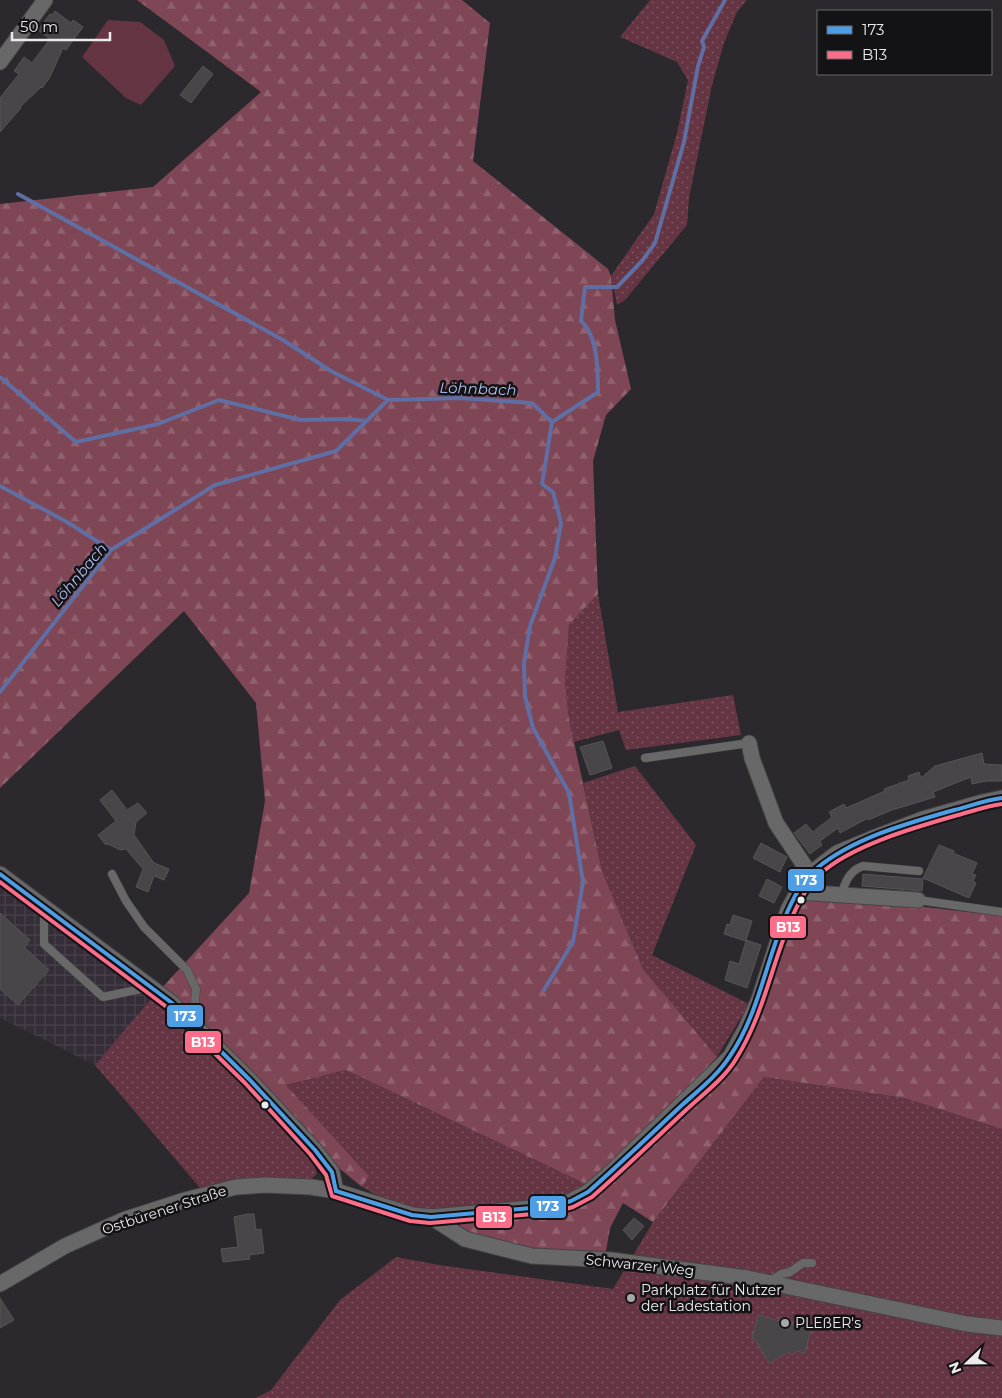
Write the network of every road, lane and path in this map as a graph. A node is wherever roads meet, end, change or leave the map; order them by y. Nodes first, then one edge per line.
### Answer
1 (45, 0) edge
2 (0, 62) edge
3 (749, 743) joint
4 (645, 758) dead end
5 (1002, 798) edge
6 (919, 871) dead end
7 (0, 874) edge
8 (112, 874) dead end
9 (810, 874) junction
10 (798, 892) junction
11 (841, 896) junction
12 (918, 900) joint
13 (44, 906) junction
14 (1002, 912) edge
15 (152, 986) junction
16 (194, 1024) junction
17 (336, 1192) junction
18 (431, 1217) junction
19 (812, 1263) dead end
20 (769, 1282) junction
21 (0, 1284) edge
22 (1002, 1328) edge

1 - 2 street
3 - 4 lane
3 - 9 street
5 - 9 street, Ostbürener Straße
6 - 11 lane
7 - 13 street
8 - 16 lane
9 - 10 street, Ostbürener Straße
10 - 11 street
10 - 18 street, Ostbürener Straße
11 - 12 street
12 - 14 lane
13 - 15 street
13 - 15 lane
15 - 16 street
16 - 17 street
17 - 18 street, Ostbürener Straße
17 - 21 street, Ostbürener Straße
18 - 20 street, Schwarzer Weg
19 - 20 lane
20 - 22 street, Schwarzer Weg

